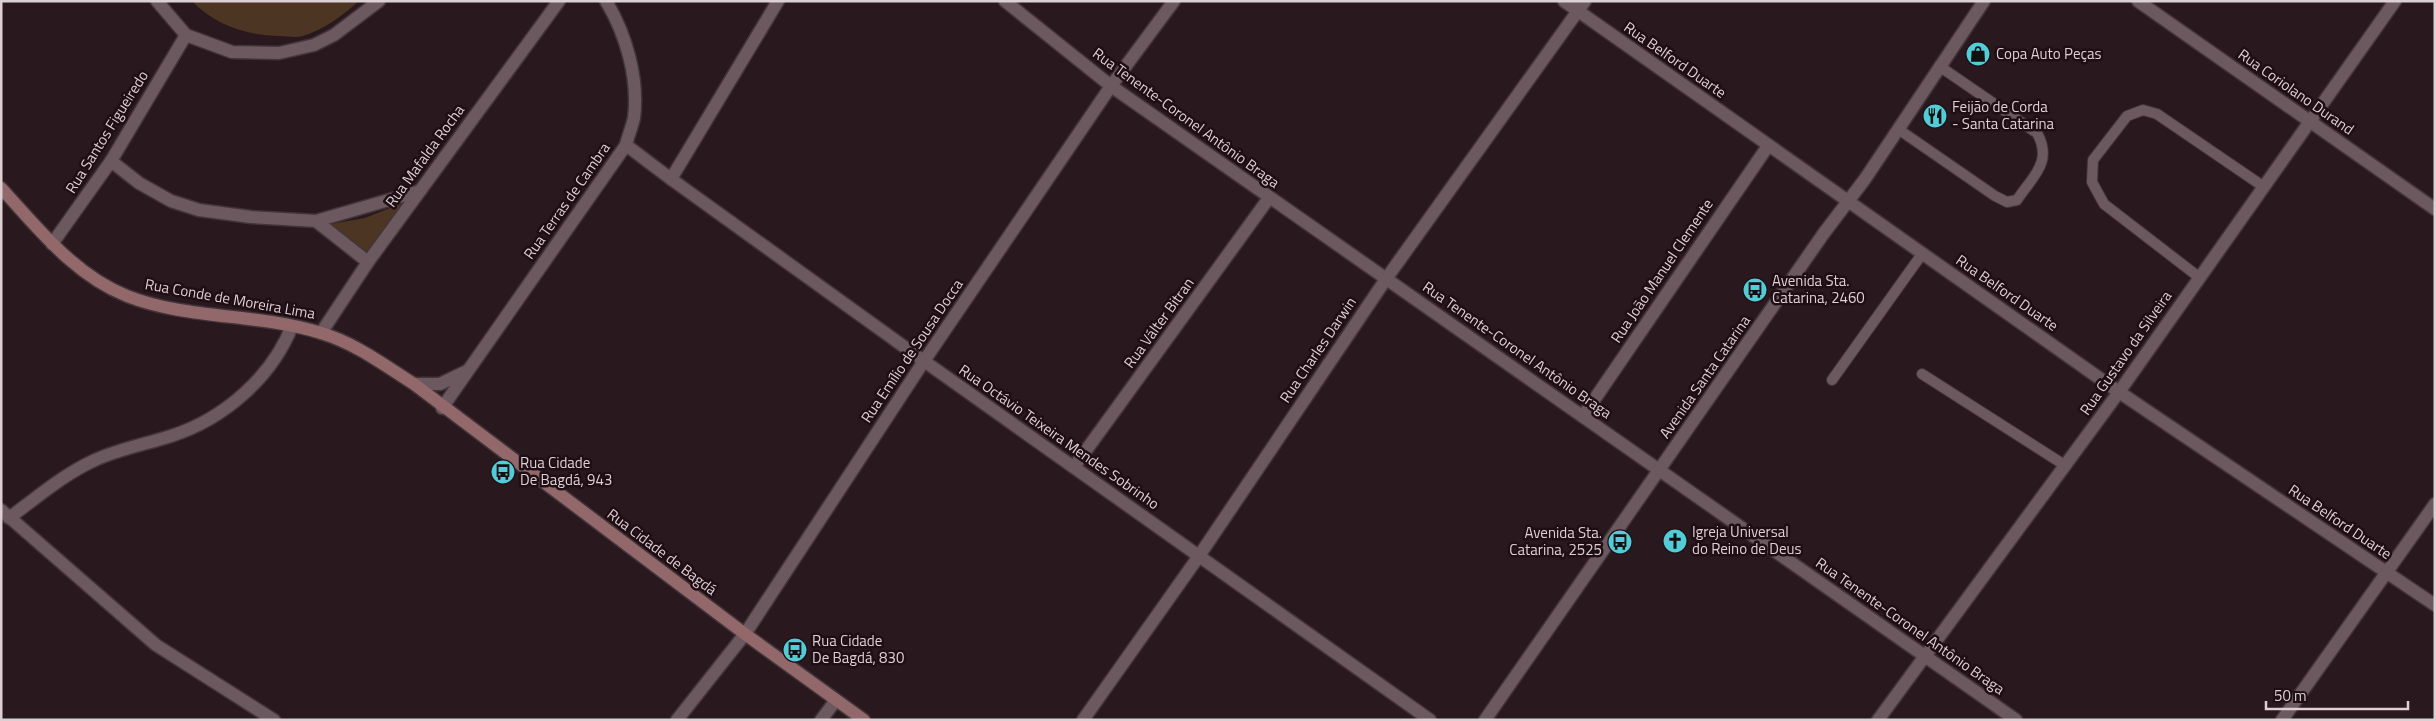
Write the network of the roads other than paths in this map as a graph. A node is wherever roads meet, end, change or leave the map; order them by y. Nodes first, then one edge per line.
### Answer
1 (157, 1) edge
2 (378, 1) edge
3 (559, 1) edge
4 (606, 1) edge
5 (778, 1) edge
6 (1005, 1) edge
7 (1174, 1) edge
8 (1564, 1) edge
9 (1984, 1) edge
10 (2138, 1) edge
11 (2395, 1) edge
12 (1581, 6) edge
13 (186, 35) junction
14 (1939, 66) junction
15 (1111, 86) junction
16 (2310, 122) junction
17 (1898, 129) junction
18 (626, 145) junction
19 (1768, 146) junction
20 (111, 161) junction
21 (671, 179) junction
22 (2264, 187) junction
23 (1, 188) edge
24 (420, 191) junction
25 (1269, 198) junction
26 (1847, 202) junction
27 (2435, 209) edge
28 (316, 221) junction
29 (52, 244) junction
30 (1922, 254) junction
31 (368, 262) junction
32 (2200, 278) junction
33 (1386, 279) junction
34 (292, 326) junction
35 (321, 333) junction
36 (924, 361) junction
37 (469, 370) junction
38 (1922, 374) dead end
39 (1832, 380) dead end
40 (414, 384) junction
41 (2119, 392) junction
42 (442, 408) junction
43 (1583, 416) junction
44 (1074, 466) junction
45 (2066, 466) junction
46 (1661, 469) junction
47 (2435, 504) edge
48 (5, 514) edge
49 (1199, 556) junction
50 (2386, 573) junction
51 (2435, 605) edge
52 (745, 634) junction
53 (1923, 656) junction
54 (836, 700) junction
55 (274, 720) edge
56 (677, 720) edge
57 (821, 720) edge
58 (864, 720) edge
59 (1083, 720) edge
60 (1430, 720) edge
61 (1485, 720) edge
62 (1878, 720) edge
63 (2016, 720) edge
64 (2282, 720) edge

1 - 13 street
2 - 13 street
3 - 24 street, Rua Mafalda Rocha
4 - 18 street
5 - 21 street
6 - 15 street, Rua Tenente-Coronel Antônio Braga
7 - 15 street, Rua Emílio de Sousa Docca
8 - 12 street, Rua Belford Duarte
9 - 14 street, Avenida Santa Catarina
10 - 16 street, Rua Coriolano Durand
11 - 16 street, Rua Gustavo da Silveira
12 - 19 street, Rua Belford Duarte
12 - 33 street, Rua Charles Darwin
13 - 20 street, Rua Santos Figueiredo
14 - 17 street, Avenida Santa Catarina
14 - 17 lane
15 - 25 street, Rua Tenente-Coronel Antônio Braga
15 - 36 street, Rua Emílio de Sousa Docca
16 - 22 street, Rua Gustavo da Silveira
16 - 27 street, Rua Coriolano Durand
17 - 26 street, Avenida Santa Catarina
18 - 21 street, Rua Terras de Cambra
18 - 37 street, Rua Terras de Cambra
19 - 26 street, Rua Belford Duarte
19 - 43 street, Rua João Manuel Clemente
20 - 28 street
20 - 29 street, Rua Santos Figueiredo
21 - 36 street, Rua Octávio Teixeira Mendes Sobrinho
22 - 32 street, Rua Gustavo da Silveira
22 - 32 lane
23 - 29 main road, Rua Conde de Moreira Lima
24 - 28 street
24 - 31 street, Rua Mafalda Rocha
25 - 33 street, Rua Tenente-Coronel Antônio Braga
25 - 44 street, Rua Válter Bitran
26 - 30 street, Rua Belford Duarte
26 - 46 street, Avenida Santa Catarina
28 - 31 street
29 - 34 main road, Rua Conde de Moreira Lima
30 - 39 lane
30 - 41 street, Rua Belford Duarte
31 - 35 street, Rua Mafalda Rocha
32 - 41 street, Rua Gustavo da Silveira
33 - 43 street, Rua Tenente-Coronel Antônio Braga
33 - 49 street, Rua Charles Darwin
34 - 35 main road, Rua Conde de Moreira Lima
34 - 48 street
35 - 40 main road, Rua Conde de Moreira Lima
36 - 44 street, Rua Octávio Teixeira Mendes Sobrinho
36 - 52 street, Rua Emílio de Sousa Docca
37 - 40 street, Rua Terras de Cambra
37 - 42 street, Rua Terras de Cambra
38 - 45 lane
40 - 42 main road, Rua Conde de Moreira Lima
41 - 45 street, Rua Gustavo da Silveira
41 - 50 street, Rua Belford Duarte
42 - 52 main road, Rua Cidade de Bagdá
43 - 46 street, Rua Tenente-Coronel Antônio Braga
44 - 49 street, Rua Octávio Teixeira Mendes Sobrinho
45 - 53 street, Rua Gustavo da Silveira
46 - 53 street, Rua Tenente-Coronel Antônio Braga
46 - 61 street, Avenida Santa Catarina
47 - 50 street
48 - 55 street
49 - 59 street, Rua Charles Darwin
49 - 60 street, Rua Octávio Teixeira Mendes Sobrinho
50 - 51 street, Rua Belford Duarte
50 - 64 street
52 - 54 main road, Rua Cidade de Bagdá
52 - 56 street, Rua Emílio de Sousa Docca
53 - 62 street, Rua Gustavo da Silveira
53 - 63 street, Rua Tenente-Coronel Antônio Braga
54 - 57 street
54 - 58 main road, Rua Cidade de Bagdá

